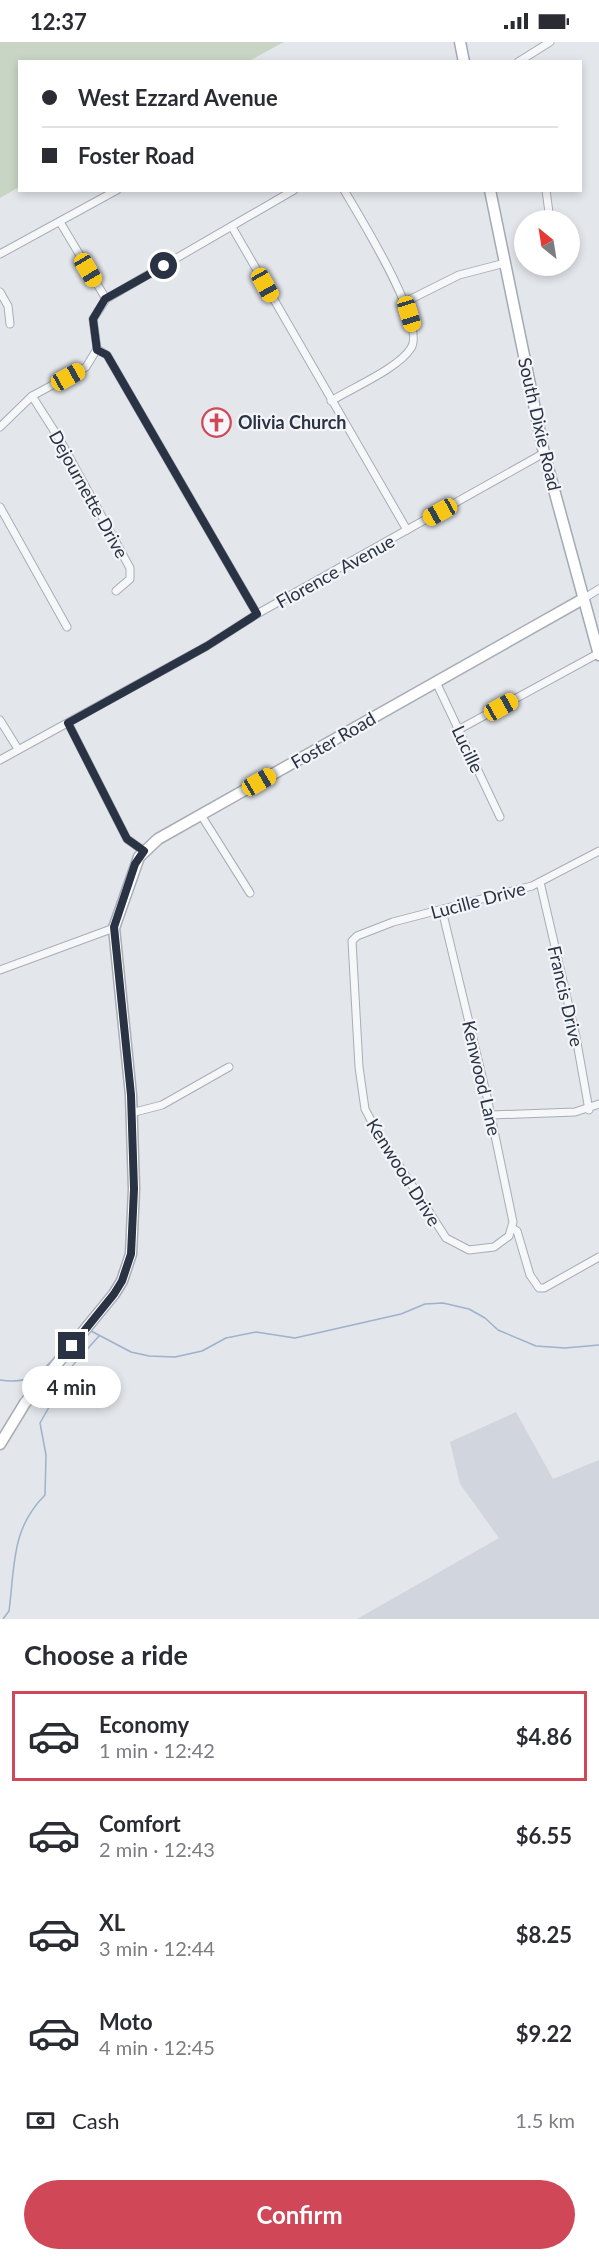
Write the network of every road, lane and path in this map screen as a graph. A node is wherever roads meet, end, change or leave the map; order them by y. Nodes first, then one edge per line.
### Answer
1 (460, 42) edge
2 (550, 42) edge
3 (528, 59) edge
4 (464, 60) edge
5 (113, 192) edge
6 (291, 192) edge
7 (345, 192) edge
8 (490, 192) edge
9 (546, 192) edge
10 (549, 210) edge
11 (60, 222) junction
12 (232, 226) junction
13 (0, 254) edge
14 (505, 263) junction
15 (0, 292) edge
16 (105, 299) junction
17 (405, 302) junction
18 (10, 324) dead end
19 (97, 350) junction
20 (32, 396) junction
21 (331, 401) junction
22 (0, 427) edge
23 (544, 453) junction
24 (0, 507) edge
25 (407, 530) junction
26 (599, 589) edge
27 (116, 591) dead end
28 (583, 599) junction
29 (257, 614) junction
30 (67, 627) dead end
31 (599, 654) edge
32 (436, 682) junction
33 (0, 720) edge
34 (68, 723) junction
35 (458, 730) junction
36 (18, 749) junction
37 (0, 760) edge
38 (201, 815) junction
39 (500, 817) dead end
40 (144, 851) junction
41 (599, 851) edge
42 (540, 882) junction
43 (250, 893) dead end
44 (442, 910) junction
45 (114, 927) junction
46 (353, 939) joint
47 (0, 970) edge
48 (229, 1066) dead end
49 (599, 1104) edge
50 (589, 1110) junction
51 (131, 1113) junction
52 (491, 1115) junction
53 (512, 1228) junction
54 (599, 1257) edge
55 (0, 1444) edge

1 - 4 street
2 - 3 street
5 - 11 street
6 - 12 street
7 - 17 street
8 - 14 street, South Dixie Road
9 - 10 street
11 - 13 street
11 - 16 street
12 - 16 street
12 - 21 street
14 - 17 street
14 - 23 street, South Dixie Road
15 - 18 street
16 - 19 street
17 - 21 street
19 - 20 street
19 - 29 street
20 - 22 street
20 - 27 street, Dejournette Drive
21 - 25 street
23 - 25 street, Florence Avenue
23 - 28 street, South Dixie Road
24 - 30 street
25 - 29 street, Florence Avenue
26 - 28 street
28 - 31 street, South Dixie Road
28 - 32 street, Foster Road
29 - 34 street, Florence Avenue
31 - 35 street
32 - 35 street, Lucille
32 - 38 street, Foster Road
33 - 36 street
34 - 36 street, Florence Avenue
34 - 40 street
35 - 39 street, Lucille
36 - 37 street, Florence Avenue
38 - 40 street, Foster Road
38 - 43 street
40 - 45 street, Foster Road
41 - 42 street, Lucille Drive
42 - 44 street, Lucille Drive
42 - 50 street, Francis Drive
44 - 46 street, Lucille Drive
44 - 52 street, Kenwood Lane
45 - 47 street
45 - 51 street, Foster Road
46 - 53 street, Kenwood Drive
48 - 51 street
49 - 50 street
50 - 52 street
51 - 55 street, Foster Road
52 - 53 street, Kenwood Lane
53 - 54 street, Kenwood Lane

